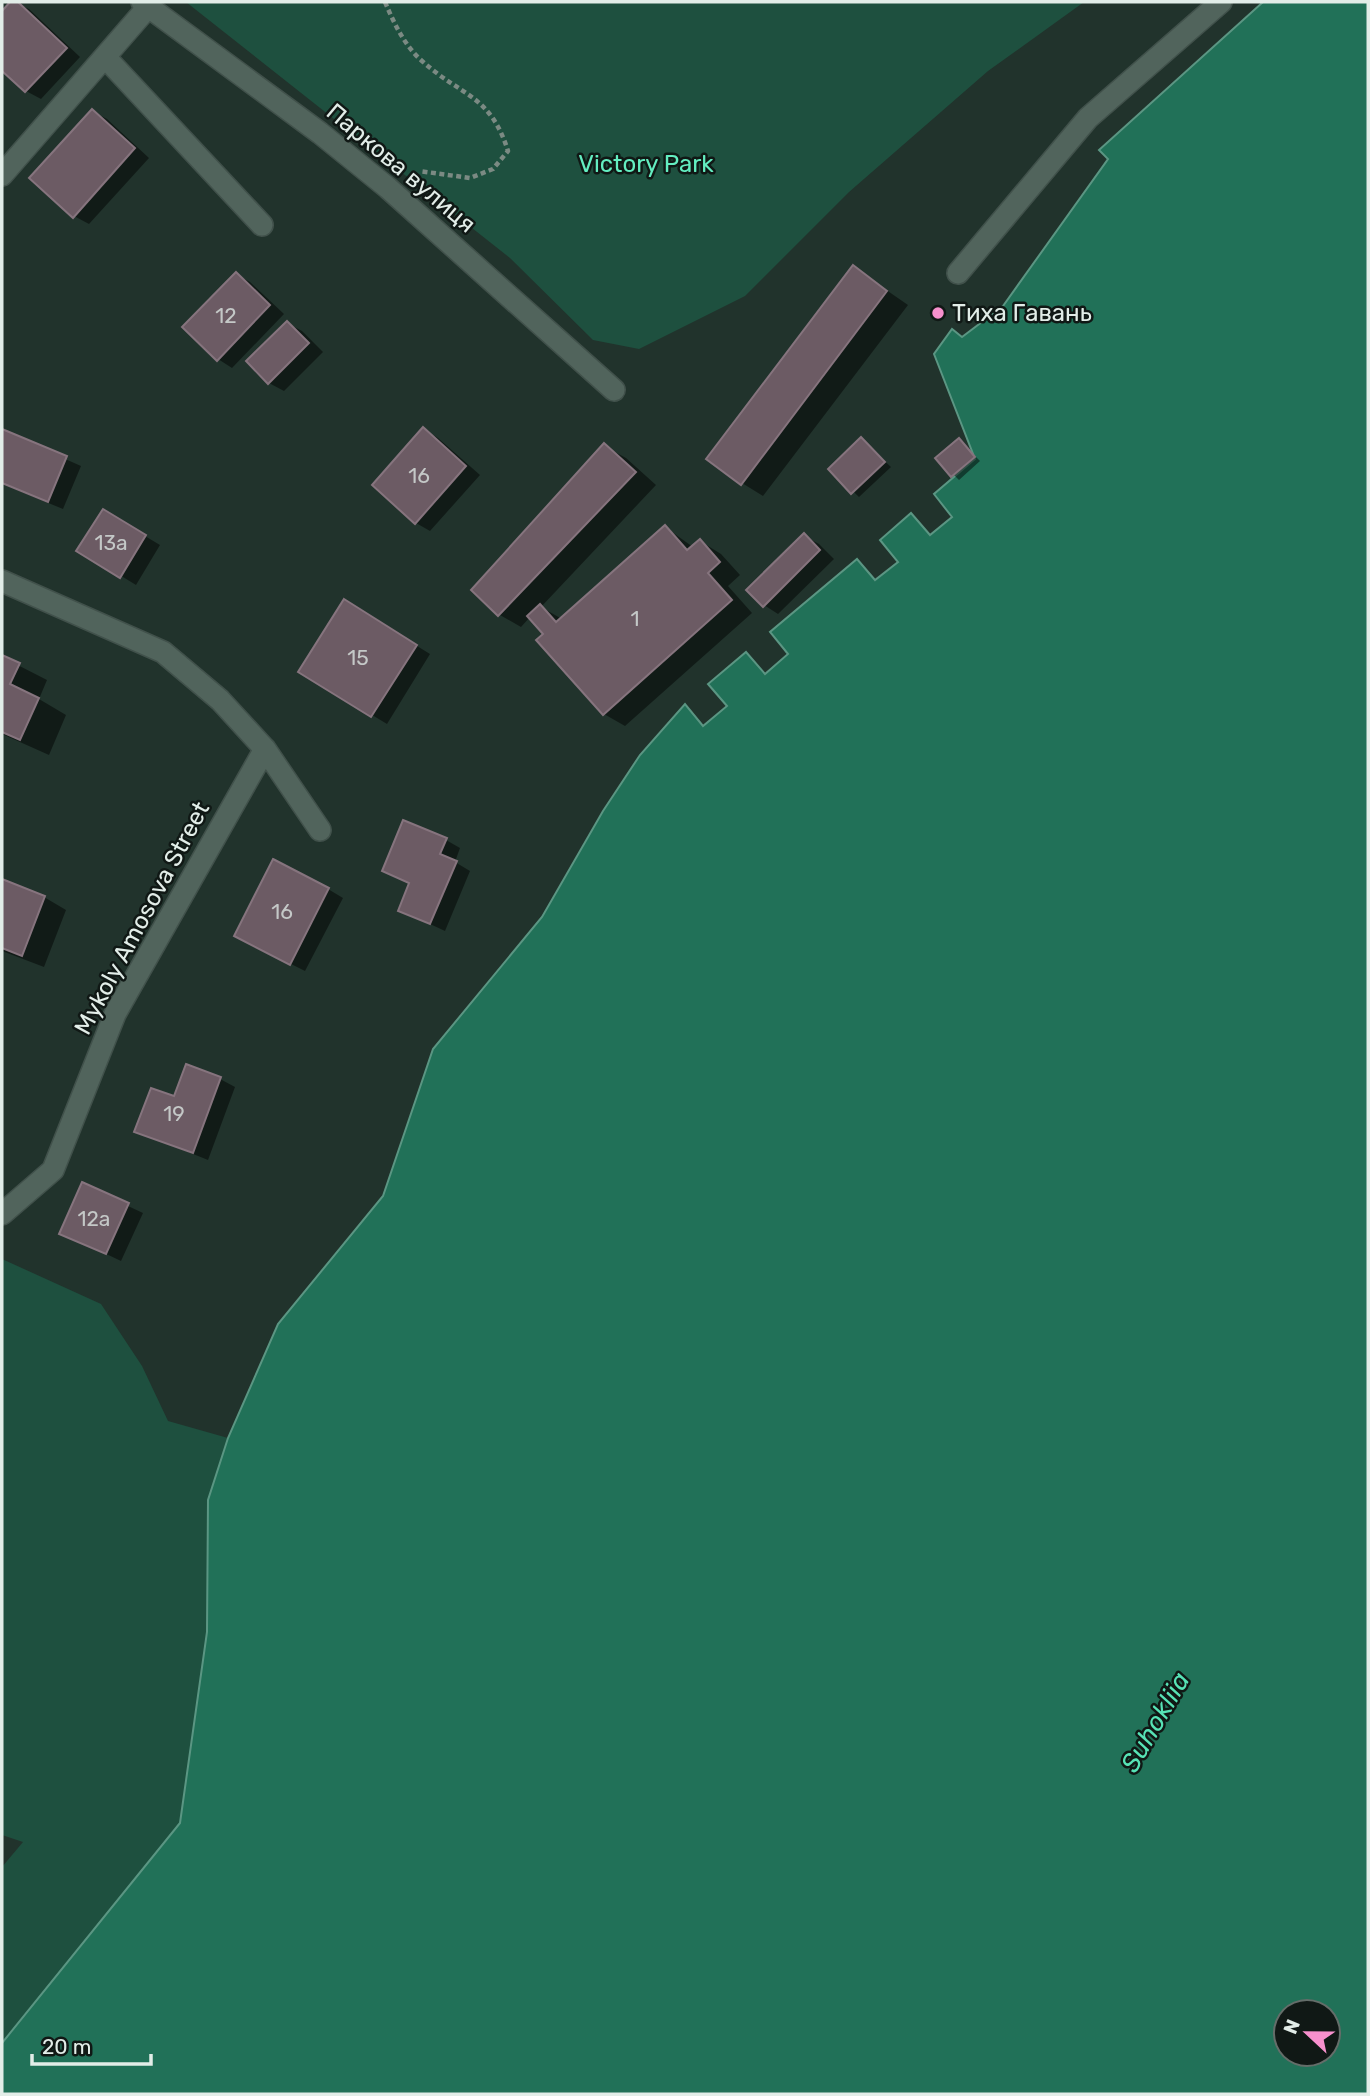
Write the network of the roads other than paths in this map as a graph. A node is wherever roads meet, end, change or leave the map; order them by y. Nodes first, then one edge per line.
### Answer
1 (1221, 2) edge
2 (145, 5) edge
3 (105, 57) junction
4 (2, 175) edge
5 (262, 225) dead end
6 (958, 273) dead end
7 (614, 390) dead end
8 (2, 581) edge
9 (265, 749) junction
10 (320, 830) dead end
11 (2, 1214) edge

1 - 6 street
2 - 3 street
2 - 7 street, Паркова вулиця
3 - 4 street
3 - 5 street
8 - 9 street
9 - 10 street
9 - 11 street, Mykoly Amosova Street

